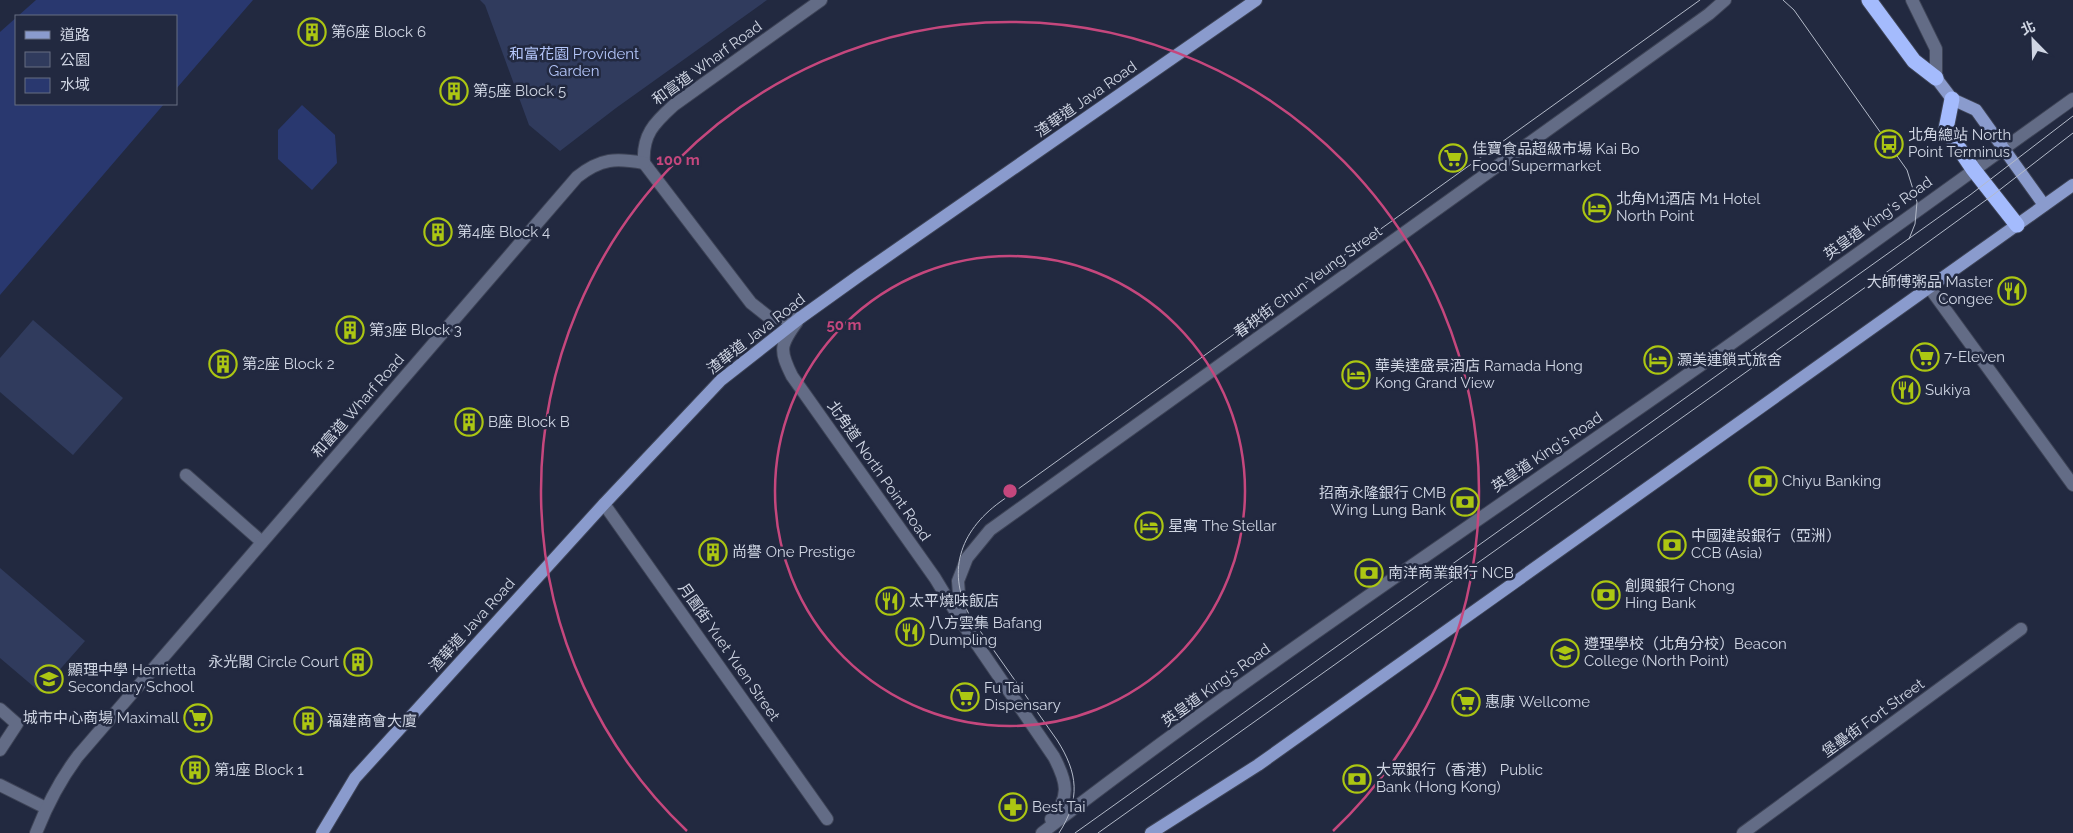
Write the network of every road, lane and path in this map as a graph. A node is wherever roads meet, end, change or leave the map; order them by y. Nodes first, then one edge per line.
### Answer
1 (821, 0) edge
2 (1256, 0) edge
3 (1725, 0) edge
4 (1869, 0) edge
5 (1912, 0) edge
6 (1936, 78) junction
7 (2073, 99) edge
8 (1952, 100) junction
9 (2005, 148) junction
10 (644, 163) junction
11 (1973, 169) junction
12 (2073, 184) edge
13 (2044, 205) junction
14 (2017, 225) junction
15 (1929, 287) junction
16 (800, 318) junction
17 (186, 475) dead end
18 (2073, 485) edge
19 (604, 504) junction
20 (262, 542) junction
21 (960, 621) junction
22 (2021, 629) dead end
23 (0, 708) edge
24 (0, 750) edge
25 (0, 784) edge
26 (46, 808) junction
27 (827, 819) dead end
28 (1171, 819) junction
29 (36, 833) edge
30 (322, 833) edge
31 (1040, 833) edge
32 (1151, 833) edge
33 (1156, 833) edge
34 (1743, 833) edge

1 - 10 street, 和富道 Wharf Road
2 - 16 main road, 渣華道 Java Road
3 - 21 street, 春秧街 Chun Yeung Street
4 - 6 highway
5 - 6 street
6 - 8 main road
7 - 9 street, 英皇道 King's Road
8 - 9 main road
8 - 11 highway
9 - 11 street, 英皇道 King's Road
9 - 13 main road
10 - 16 street
10 - 20 street, 和富道 Wharf Road
11 - 14 highway
11 - 31 street, 英皇道 King's Road
12 - 13 main road
13 - 14 main road
14 - 15 main road
15 - 18 street
15 - 28 main road
16 - 19 main road, 渣華道 Java Road
16 - 21 street, 北角道 North Point Road
17 - 20 street
19 - 27 street, 月園街 Yuet Yuen Street
19 - 30 main road, 渣華道 Java Road
20 - 26 street, 和富道 Wharf Road
21 - 31 street, 北角道 North Point Road
22 - 34 street, 堡壘街 Fort Street
23 - 24 street
25 - 26 street
26 - 29 street, 和富道 Wharf Road
28 - 32 main road
28 - 33 street

